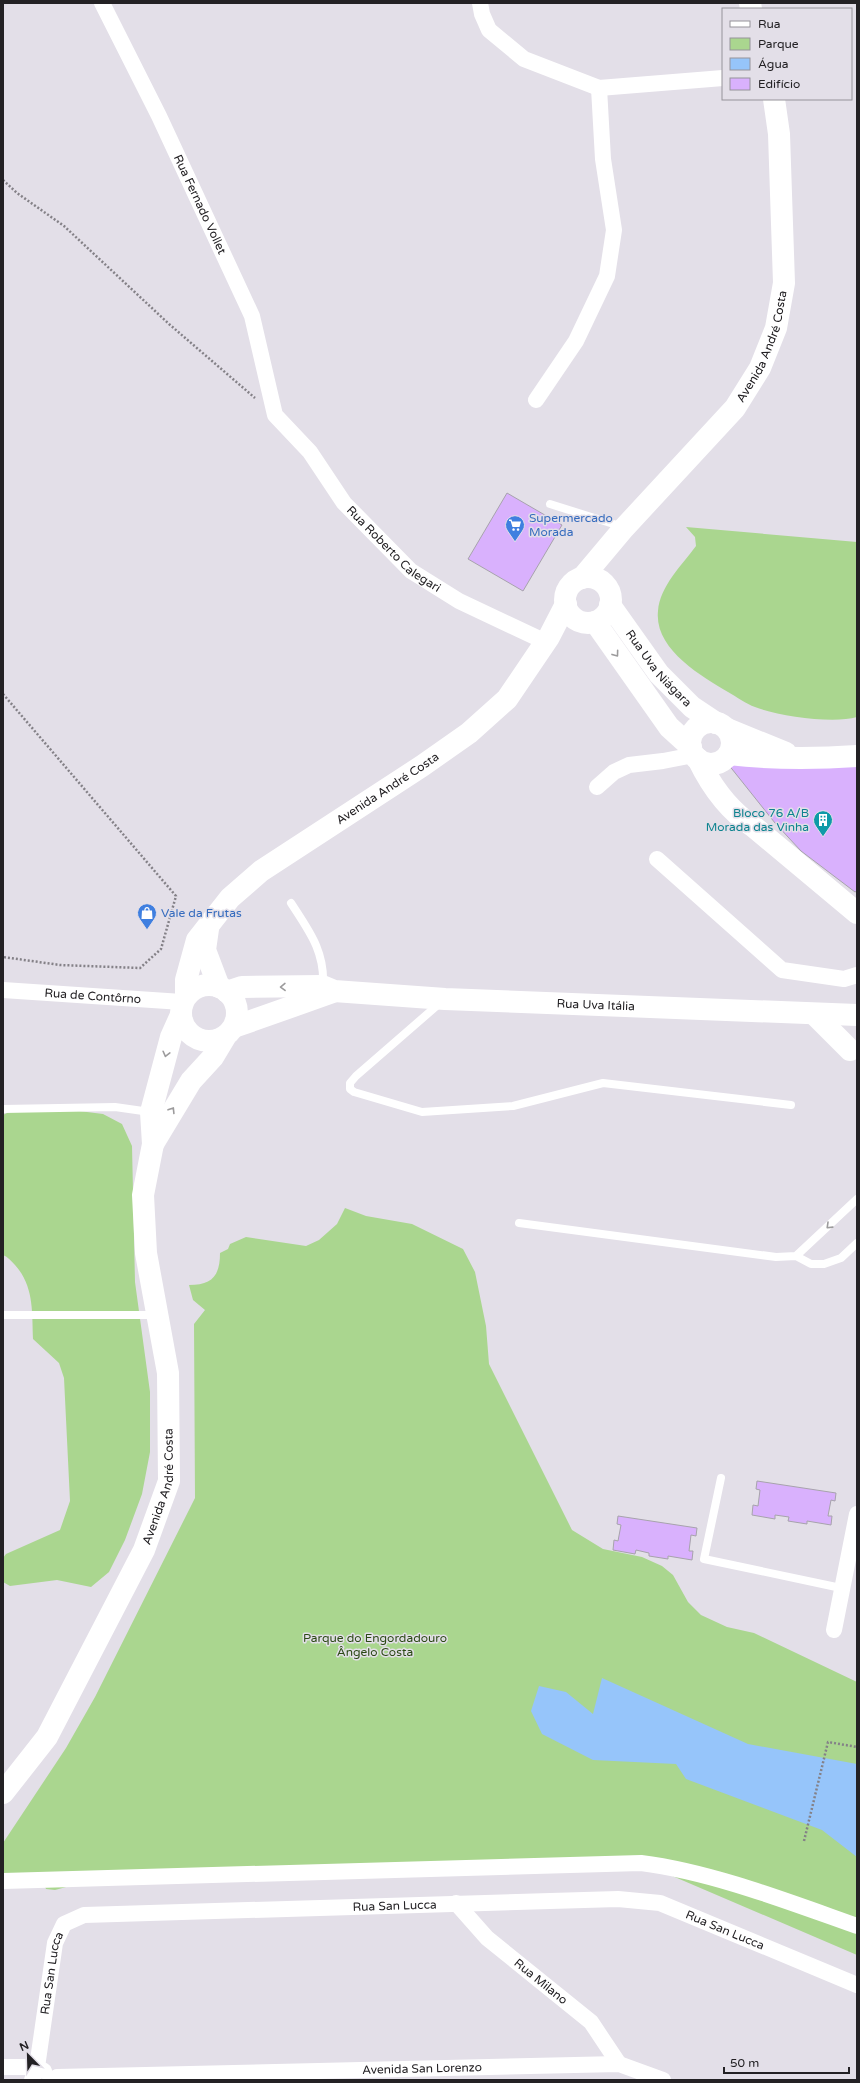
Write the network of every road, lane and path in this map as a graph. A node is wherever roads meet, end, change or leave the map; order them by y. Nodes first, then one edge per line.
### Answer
1 (102, 3) edge
2 (480, 3) edge
3 (722, 78) edge
4 (599, 88) junction
5 (774, 100) edge
6 (3, 180) edge
7 (536, 400) dead end
8 (275, 415) junction
9 (550, 504) dead end
10 (617, 536) junction
11 (582, 578) junction
12 (610, 602) junction
13 (566, 604) junction
14 (587, 621) junction
15 (547, 639) junction
16 (3, 694) edge
17 (722, 726) junction
18 (706, 755) junction
19 (857, 756) edge
20 (797, 757) junction
21 (597, 787) dead end
22 (657, 859) dead end
23 (290, 903) dead end
24 (857, 913) edge
25 (209, 924) junction
26 (3, 957) edge
27 (857, 975) edge
28 (223, 989) junction
29 (3, 990) edge
30 (326, 991) junction
31 (445, 999) junction
32 (183, 1005) junction
33 (814, 1014) junction
34 (857, 1016) edge
35 (230, 1032) junction
36 (854, 1054) edge
37 (791, 1106) dead end
38 (3, 1109) edge
39 (151, 1112) junction
40 (153, 1144) junction
41 (857, 1199) edge
42 (519, 1223) dead end
43 (857, 1243) edge
44 (796, 1256) junction
45 (3, 1315) edge
46 (157, 1315) junction
47 (722, 1478) dead end
48 (857, 1514) edge
49 (841, 1588) junction
50 (834, 1630) dead end
51 (857, 1747) edge
52 (3, 1793) edge
53 (804, 1841) dead end
54 (3, 1881) edge
55 (456, 1903) junction
56 (857, 1926) edge
57 (857, 1985) edge
58 (619, 2064) junction
59 (3, 2067) edge
60 (34, 2074) edge
61 (492, 2074) edge
62 (338, 2075) edge
63 (183, 2078) edge
64 (55, 2079) edge
65 (658, 2079) edge

1 - 8 street, Rua Fernado Vollet
2 - 4 street
3 - 4 street
4 - 7 street
5 - 10 main road, Avenida André Costa
6 - 8 path
8 - 15 street, Rua Roberto Calegari
9 - 10 lane
10 - 11 main road, Avenida André Costa
10 - 12 main road
11 - 12 main road
11 - 13 main road
12 - 14 main road
12 - 17 main road, Rua Uva Niágara
13 - 14 main road
13 - 15 main road, Avenida André Costa
14 - 15 main road, Avenida André Costa
14 -> 18 main road, Rua Uva Niágara
15 - 25 main road, Avenida André Costa
16 - 26 path
17 - 18 main road
17 - 18 main road
17 - 20 main road, Rua Uva Niágara
18 - 20 main road, Rua Uva Niágara
18 - 21 street
18 - 24 main road
19 - 20 main road, Rua Uva Niágara
22 - 27 street
23 - 30 lane
25 - 28 main road
25 - 32 main road, Avenida André Costa
30 -> 28 main road, Rua Uva Itália
28 - 32 main road
28 - 35 main road
29 - 32 street, Rua de Contôrno
30 - 31 main road, Rua Uva Itália
30 - 35 main road, Rua Uva Itália
31 - 33 main road, Rua Uva Itália
31 - 37 lane
32 - 35 main road
32 -> 39 main road, Avenida André Costa
33 - 34 main road, Rua Uva Itália
33 - 36 main road
34 - 36 main road
40 -> 35 main road, Avenida André Costa
38 - 39 lane
39 - 40 main road, Avenida André Costa
40 - 46 main road, Avenida André Costa
41 -> 44 lane
42 - 44 lane
43 - 44 lane
45 - 46 lane
46 - 52 main road, Avenida André Costa
47 - 49 lane
48 - 49 street
49 - 50 street
51 - 53 path
54 - 56 street
55 - 57 street, Rua San Lucca
55 - 58 street, Rua Milano
55 - 60 street, Rua San Lucca
58 - 61 street, Avenida San Lorenzo
58 - 65 street, Avenida San Lorenzo
59 - 60 street, Avenida San Lorenzo
60 - 64 street, Avenida San Lorenzo
61 - 62 street, Avenida San Lorenzo
62 - 63 street, Avenida San Lorenzo
63 - 64 street, Avenida San Lorenzo

